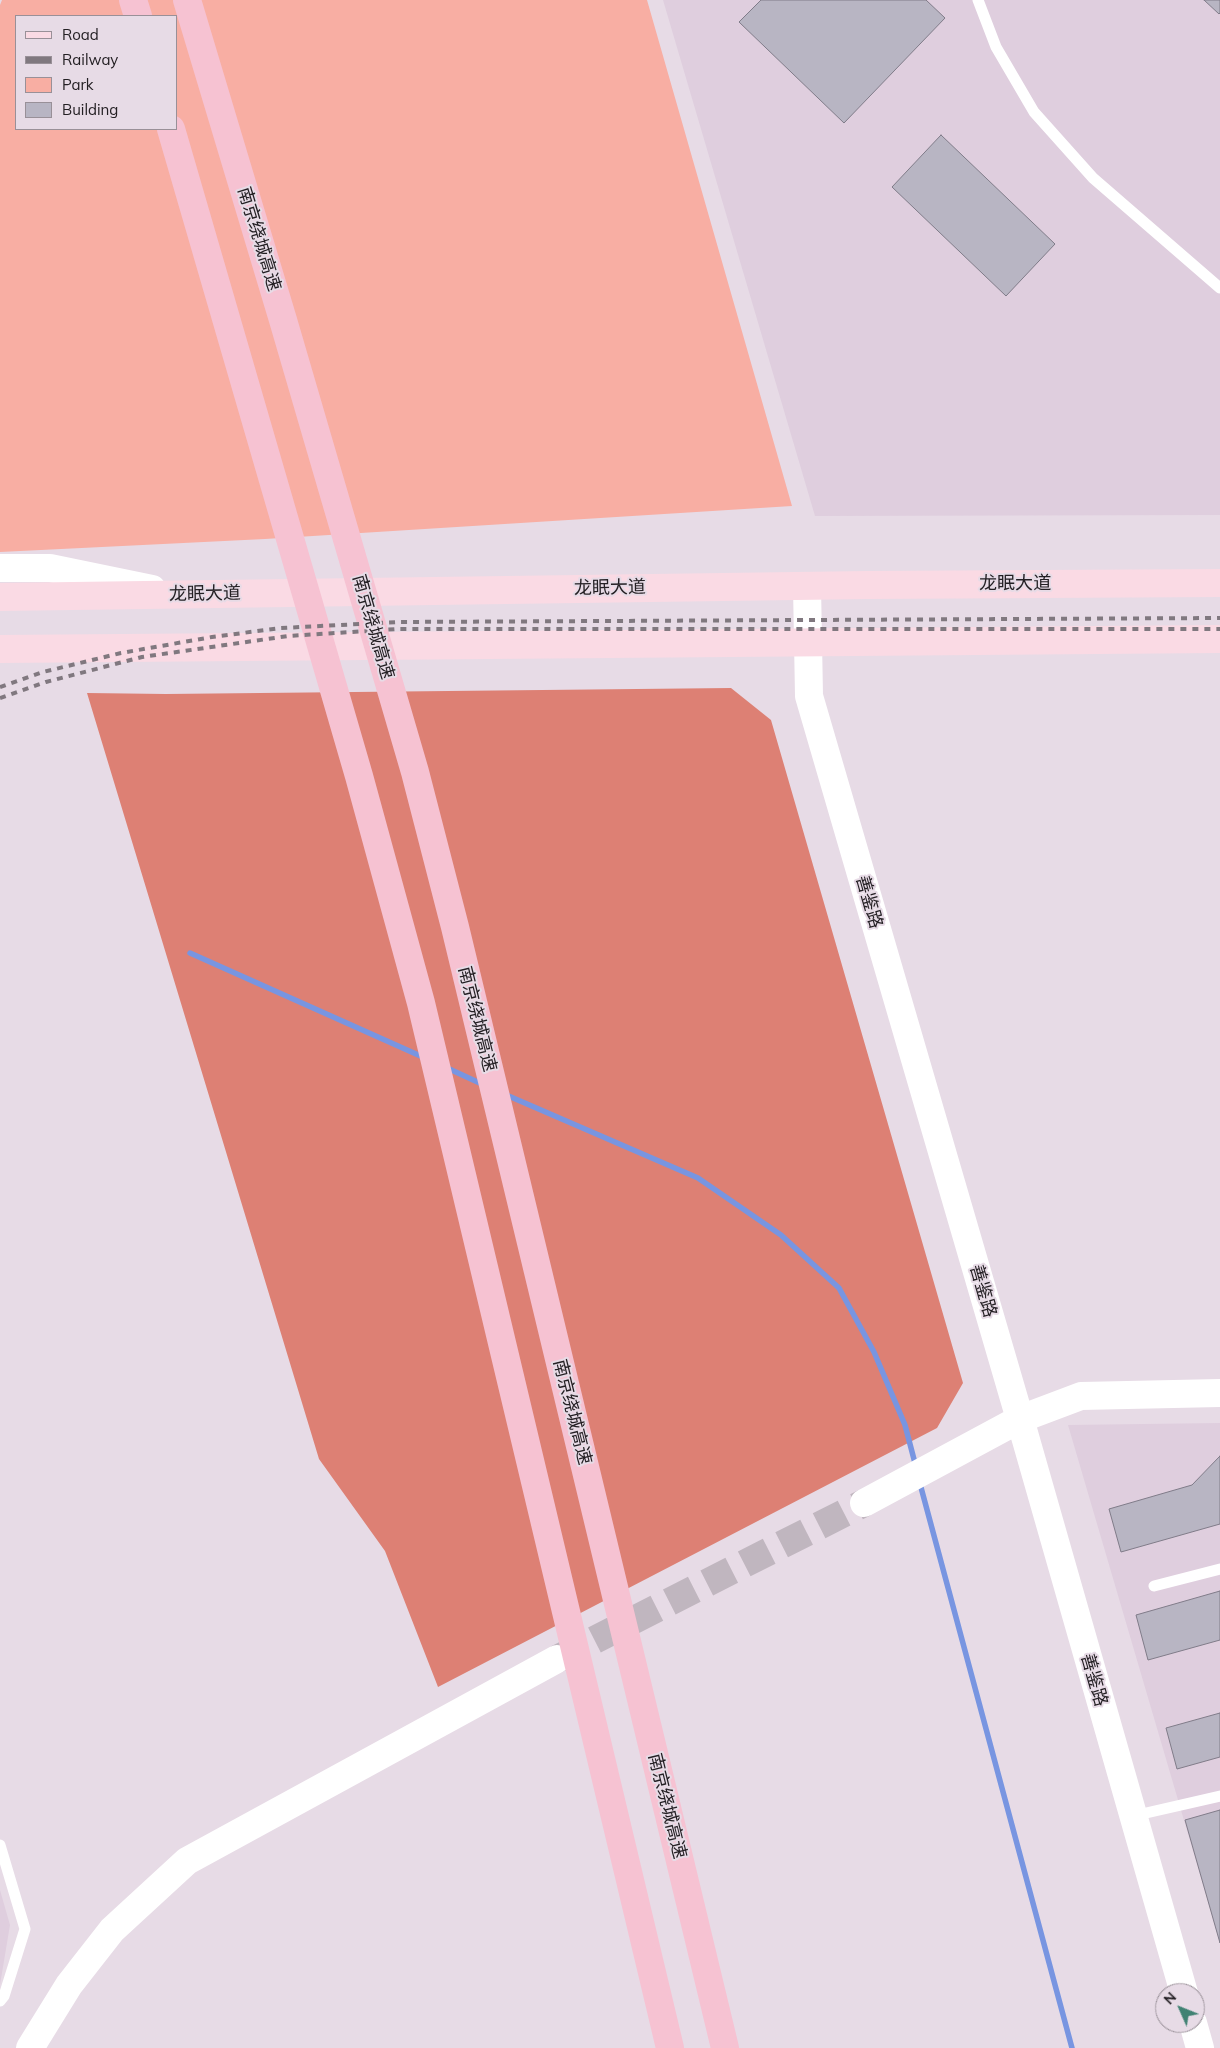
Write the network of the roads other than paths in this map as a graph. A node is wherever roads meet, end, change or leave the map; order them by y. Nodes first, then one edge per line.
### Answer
1 (132, 0) edge
2 (187, 0) edge
3 (978, 0) edge
4 (138, 15) edge
5 (170, 130) edge
6 (1220, 288) edge
7 (0, 568) edge
8 (1220, 583) edge
9 (806, 586) junction
10 (181, 594) junction
11 (0, 597) edge
12 (1220, 639) edge
13 (808, 641) junction
14 (0, 649) edge
15 (1220, 1393) edge
16 (1020, 1419) junction
17 (864, 1503) tunnel mouth
18 (1220, 1569) edge
19 (1154, 1586) dead end
20 (557, 1659) tunnel mouth
21 (1220, 1796) edge
22 (1133, 1816) junction
23 (0, 1845) edge
24 (1181, 1983) edge
25 (0, 2001) edge
26 (1196, 2033) edge
27 (30, 2048) edge
28 (670, 2048) edge
29 (725, 2048) edge
30 (1200, 2048) edge

1 - 4 highway
2 - 29 highway, 南京绕城高速
3 - 6 lane
5 - 28 highway
7 - 10 street
8 - 9 main road, 龙眠大道
9 - 10 main road, 龙眠大道
9 - 13 street, 善鉴路
10 - 11 main road, 龙眠大道
12 - 13 main road
13 - 14 main road
13 - 16 street, 善鉴路
15 - 16 street
16 - 17 street
16 - 22 street, 善鉴路
18 - 19 lane
20 - 27 street
21 - 22 lane
22 - 24 street, 善鉴路
23 - 25 lane
26 - 30 street

